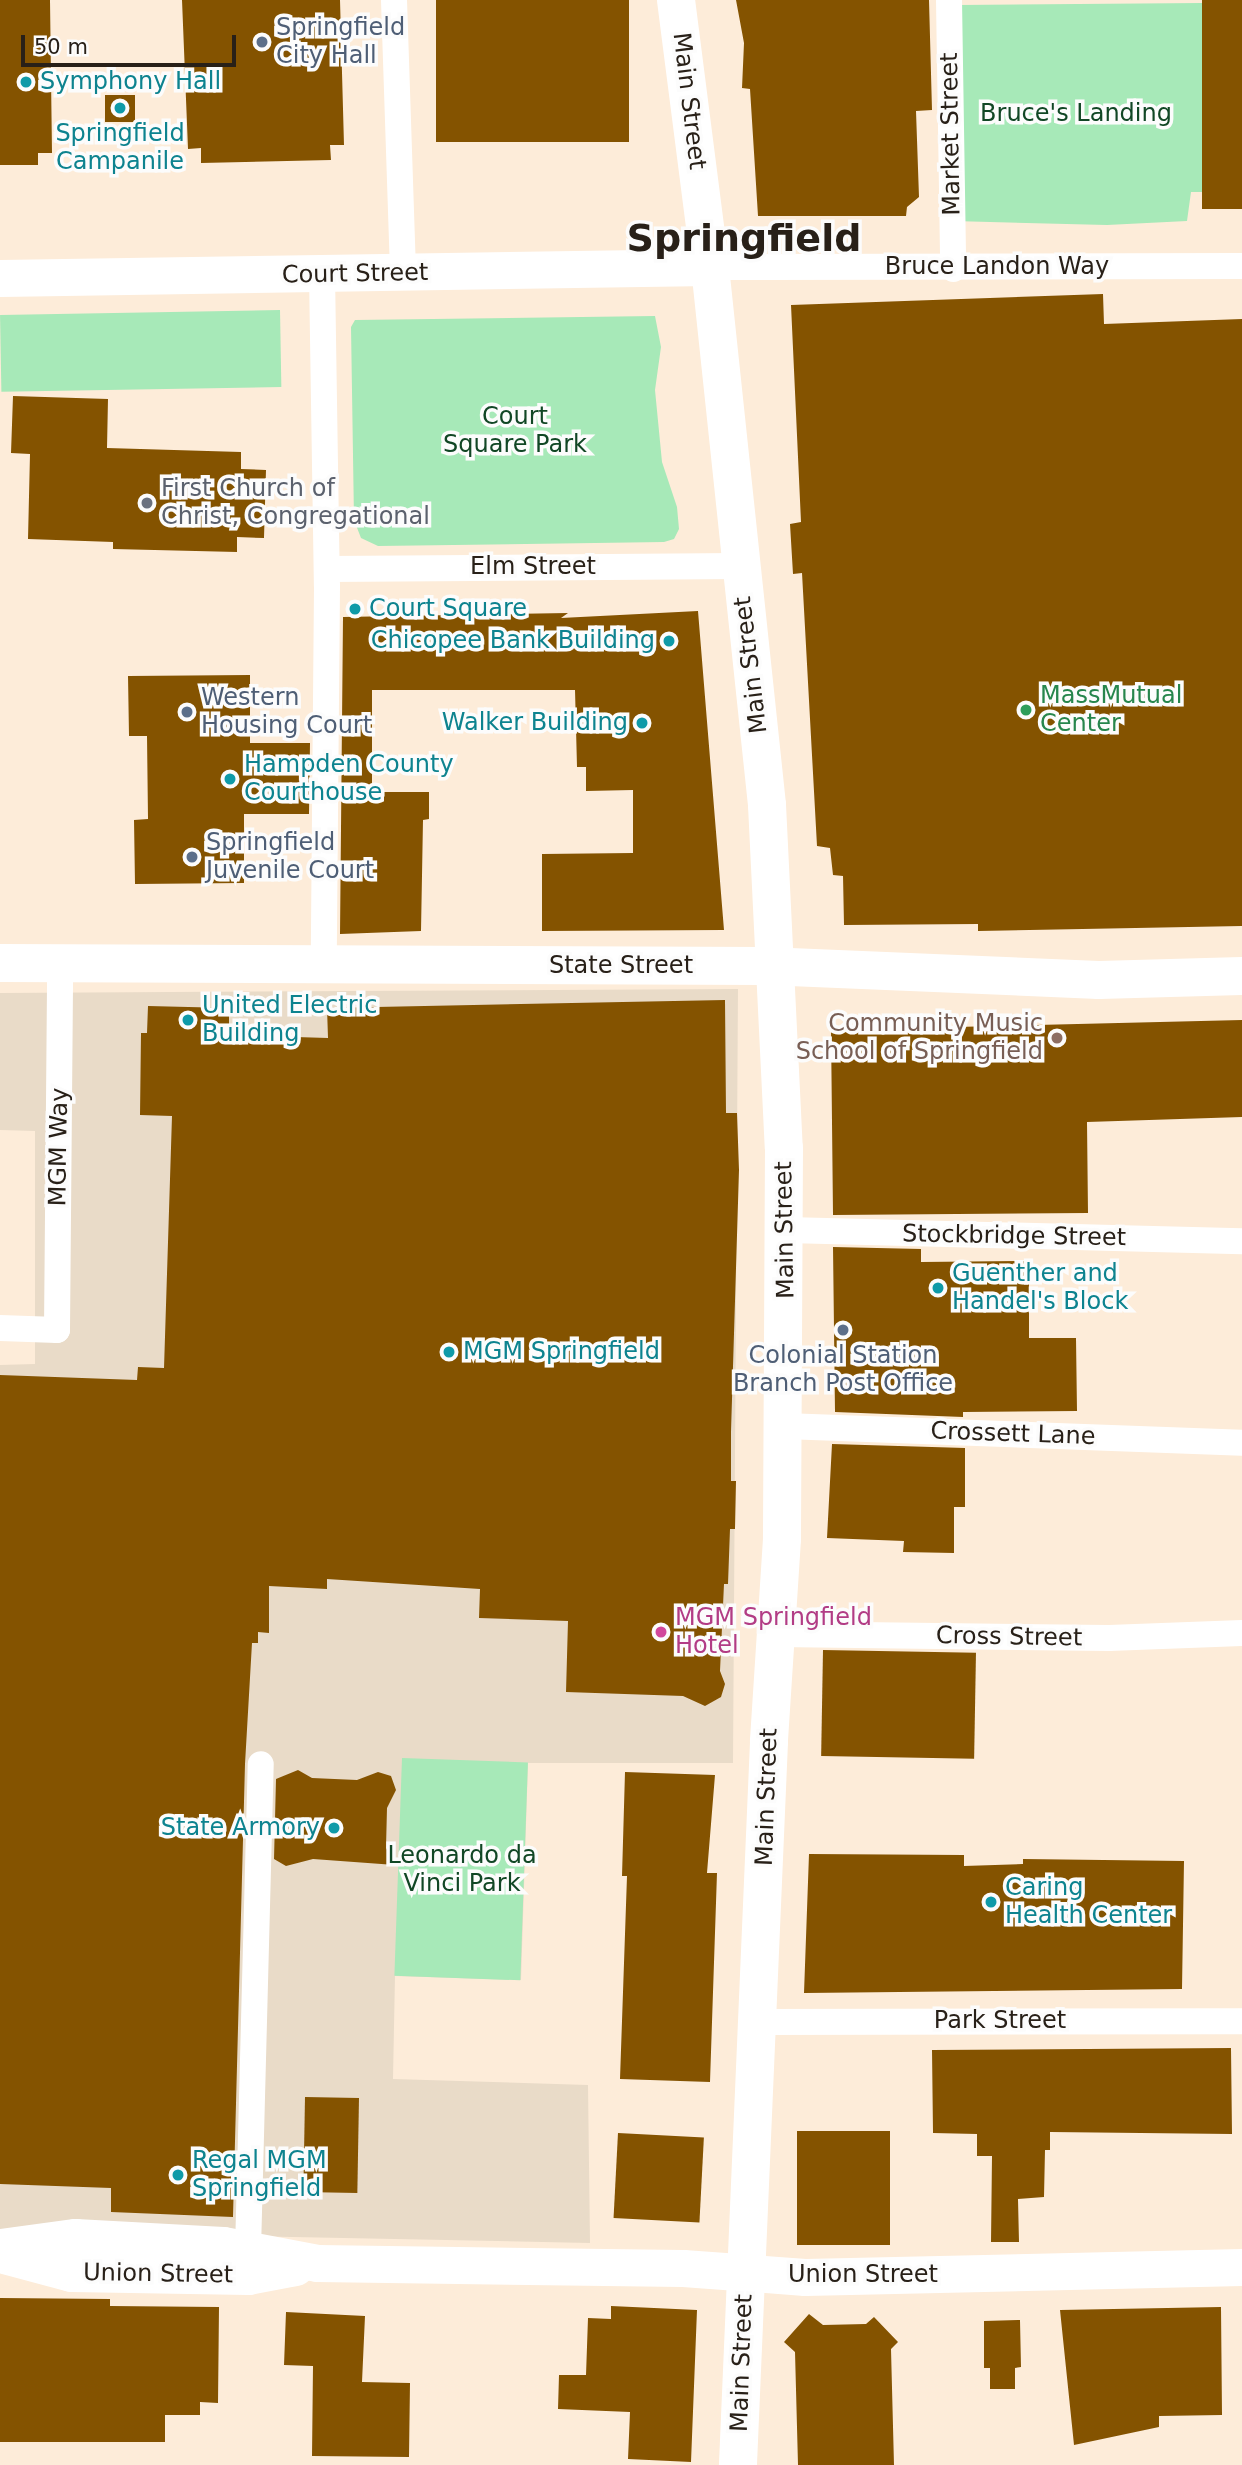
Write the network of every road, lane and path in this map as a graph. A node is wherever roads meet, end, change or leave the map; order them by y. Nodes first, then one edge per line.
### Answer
1 (394, 0) edge
2 (676, 0) edge
3 (949, 0) edge
4 (1242, 266) edge
5 (710, 267) junction
6 (953, 269) junction
7 (403, 273) junction
8 (322, 274) junction
9 (0, 278) edge
10 (740, 566) junction
11 (327, 569) junction
12 (0, 963) edge
13 (61, 965) junction
14 (324, 966) junction
15 (776, 966) junction
16 (1242, 976) edge
17 (786, 1230) junction
18 (1242, 1241) edge
19 (0, 1328) edge
20 (784, 1426) junction
21 (1242, 1443) edge
22 (1242, 1633) edge
23 (777, 1634) junction
24 (261, 1764) dead end
25 (1242, 2021) edge
26 (757, 2022) junction
27 (0, 2247) edge
28 (248, 2250) junction
29 (0, 2254) edge
30 (317, 2263) junction
31 (1242, 2267) edge
32 (746, 2273) junction
33 (738, 2465) edge

1 - 7 street
2 - 5 main road, Main Street
3 - 6 street, Market Street
4 - 6 street, Bruce Landon Way
5 - 6 street, Bruce Landon Way
5 - 7 street, Court Street
5 - 10 main road, Main Street
7 - 8 street, Court Street
8 - 9 street, Court Street
8 - 11 street
10 - 11 street, Elm Street
10 - 15 main road, Main Street
11 - 14 street
12 - 13 main road, State Street
13 - 14 main road, State Street
13 - 19 street, MGM Way
14 - 15 main road, State Street
15 - 16 main road, State Street
15 - 17 main road, Main Street
17 - 18 street, Stockbridge Street
17 - 20 main road, Main Street
20 - 21 street, Crossett Lane
20 - 23 main road, Main Street
22 - 23 street, Cross Street
23 - 26 main road, Main Street
24 - 28 street
25 - 26 street, Park Street
26 - 32 main road, Main Street
27 - 28 street, Union Street
28 - 30 street, Union Street
29 - 30 street, Union Street
30 - 32 street, Union Street
31 - 32 street, Union Street
32 - 33 main road, Main Street

